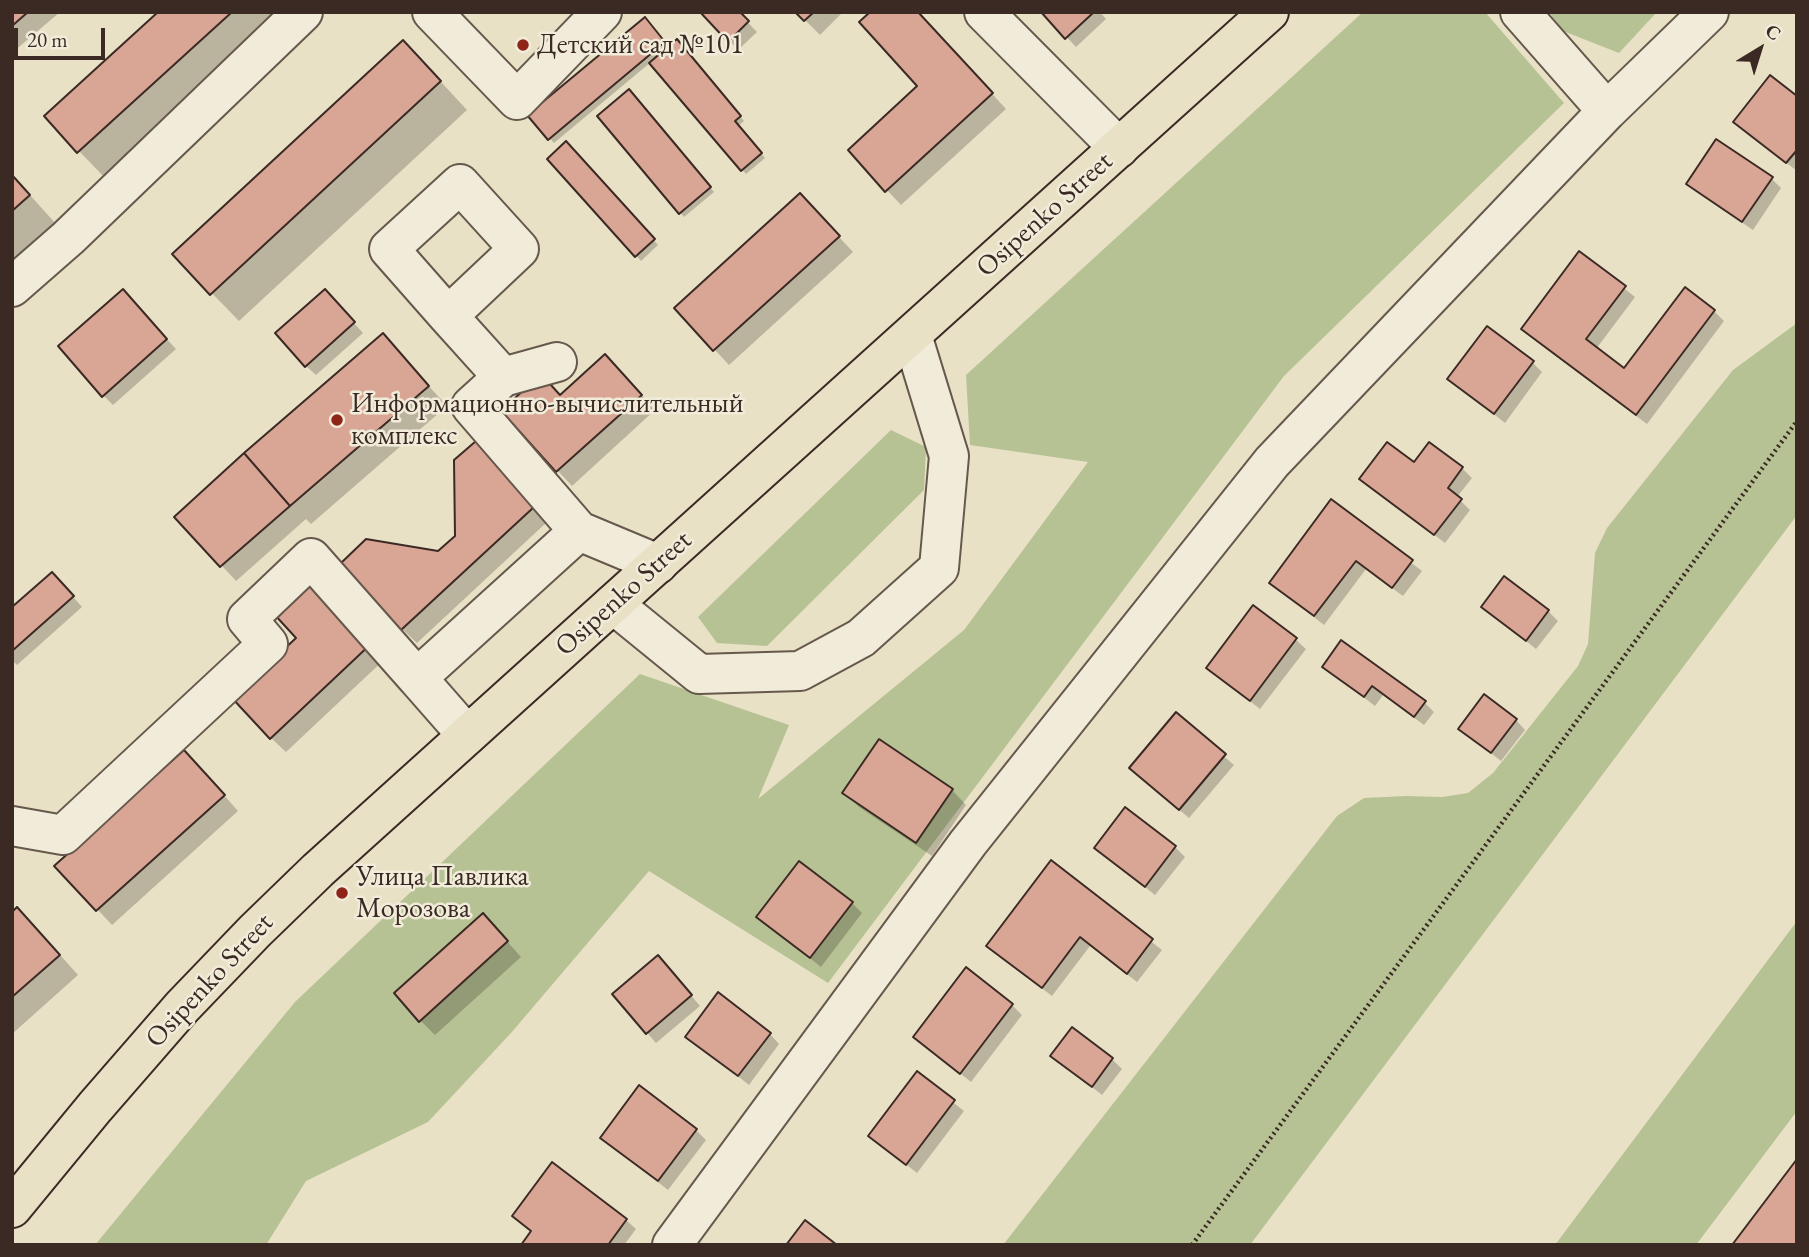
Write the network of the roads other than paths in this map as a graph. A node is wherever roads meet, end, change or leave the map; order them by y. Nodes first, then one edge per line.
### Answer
1 (303, 12) edge
2 (432, 12) edge
3 (602, 12) edge
4 (984, 12) edge
5 (1269, 12) edge
6 (1520, 12) edge
7 (1709, 12) edge
8 (1607, 111) junction
9 (1119, 148) junction
10 (12, 287) edge
11 (448, 316) dead end
12 (912, 335) junction
13 (557, 362) dead end
14 (503, 377) junction
15 (579, 531) junction
16 (658, 564) junction
17 (613, 604) junction
18 (417, 678) junction
19 (467, 735) junction
20 (12, 826) edge
21 (13, 1206) edge
22 (672, 1245) edge

1 - 10 street
2 - 3 street
4 - 9 street
5 - 9 main road, Osipenko Street
6 - 8 street
7 - 8 street
8 - 22 street
9 - 12 main road, Osipenko Street
11 - 14 street
12 - 16 main road, Osipenko Street
12 - 17 street
13 - 14 street
14 - 15 street
15 - 16 street
15 - 18 street
16 - 17 main road, Osipenko Street
17 - 19 main road, Osipenko Street
18 - 19 street
18 - 20 street
19 - 21 main road, Osipenko Street

